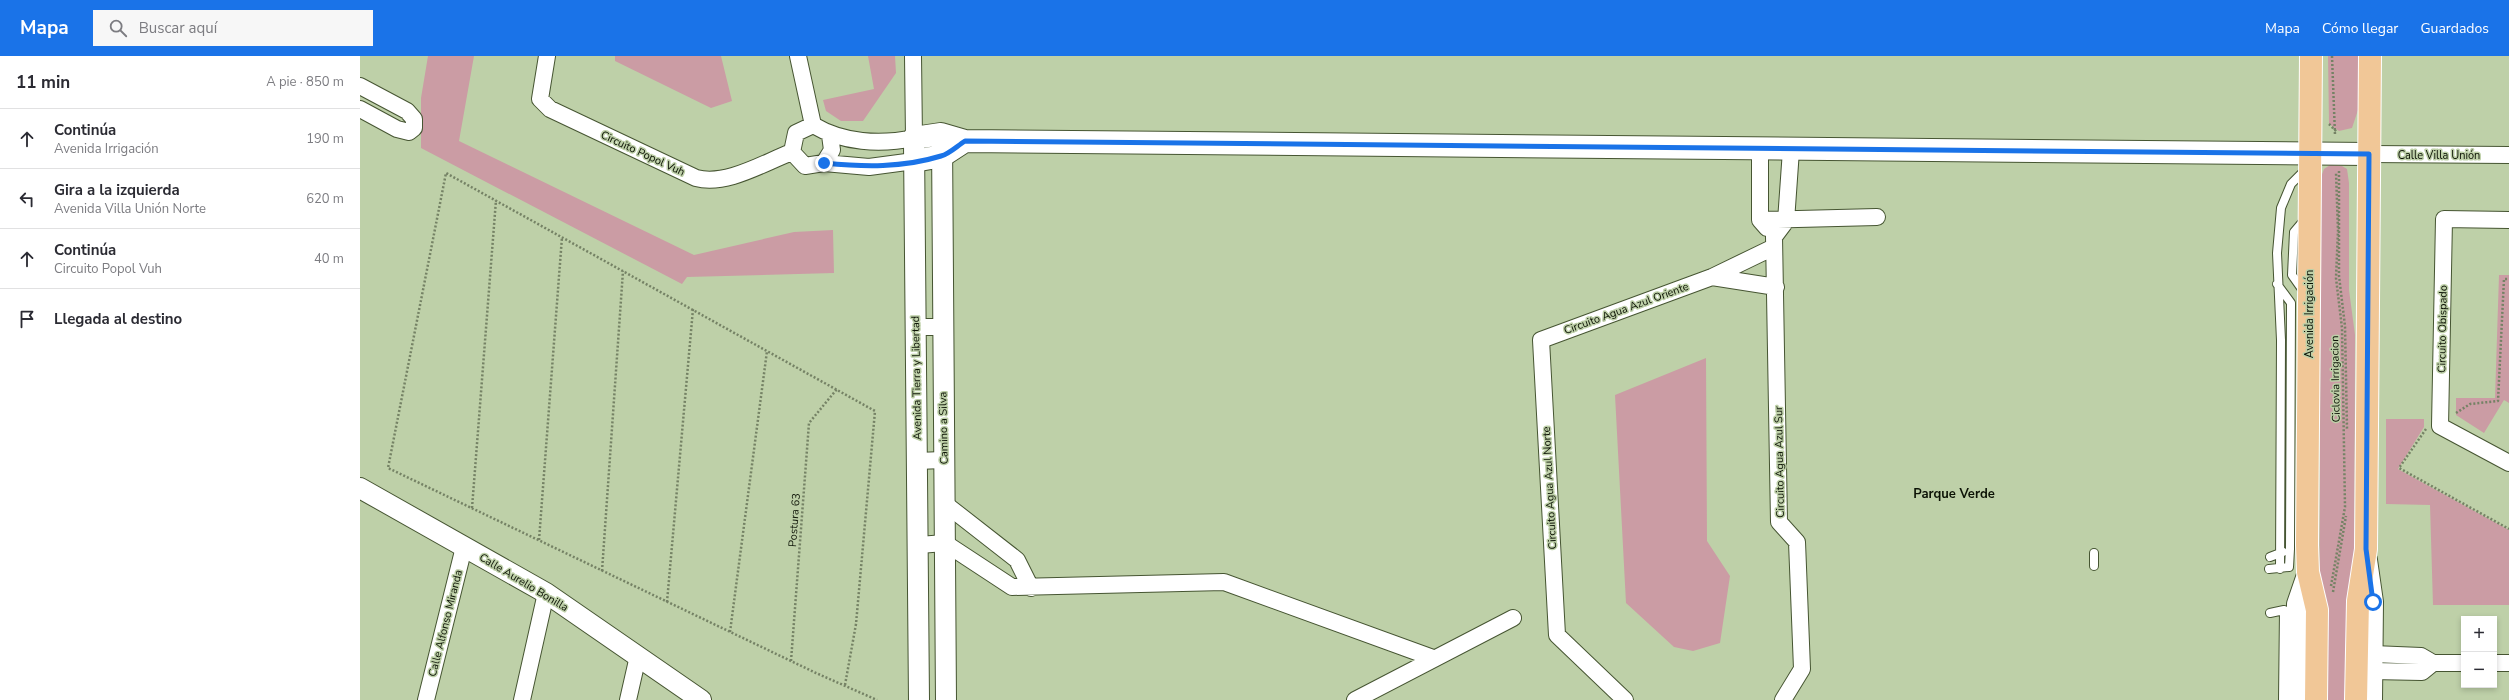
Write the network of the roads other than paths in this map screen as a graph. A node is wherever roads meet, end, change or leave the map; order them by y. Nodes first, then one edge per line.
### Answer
1 (547, 56) edge
2 (798, 56) edge
3 (913, 56) edge
4 (2311, 56) edge
5 (2370, 56) edge
6 (360, 86) edge
7 (360, 109) edge
8 (813, 125) junction
9 (941, 134) junction
10 (830, 135) junction
11 (914, 138) junction
12 (965, 141) junction
13 (1760, 150) junction
14 (1791, 150) junction
15 (792, 152) junction
16 (2369, 154) junction
17 (2509, 155) edge
18 (942, 156) junction
19 (2310, 159) junction
20 (914, 161) junction
21 (824, 163) junction
22 (1878, 218) dead end
23 (1760, 220) junction
24 (2509, 220) edge
25 (1786, 221) junction
26 (1774, 242) junction
27 (1712, 277) junction
28 (2277, 283) junction
29 (1776, 288) junction
30 (916, 327) junction
31 (942, 327) junction
32 (1541, 340) joint
33 (943, 460) junction
34 (917, 461) junction
35 (2509, 463) edge
36 (360, 488) edge
37 (944, 503) junction
38 (945, 543) junction
39 (919, 544) junction
40 (464, 547) junction
41 (2290, 549) junction
42 (2366, 549) junction
43 (2094, 553) dead end
44 (2279, 553) junction
45 (2270, 557) dead end
46 (2094, 566) dead end
47 (2269, 569) dead end
48 (2280, 569) junction
49 (2308, 572) junction
50 (1031, 588) junction
51 (546, 593) junction
52 (2270, 613) dead end
53 (1513, 618) dead end
54 (638, 656) junction
55 (1433, 658) junction
56 (2373, 662) junction
57 (2461, 663) edge
58 (2497, 663) edge
59 (2509, 663) edge
60 (426, 700) edge
61 (522, 700) edge
62 (628, 700) edge
63 (701, 700) edge
64 (920, 700) edge
65 (946, 700) edge
66 (1355, 700) edge
67 (1625, 700) edge
68 (1783, 700) edge
69 (2283, 700) edge
70 (2296, 700) edge
71 (2316, 700) edge
72 (2356, 700) edge
73 (2372, 700) edge

1 - 15 street, Circuito Popol Vuh
2 - 8 street
3 - 11 street, Avenida Tierra y Libertad
4 - 19 main road, Avenida Irrigación
5 - 16 main road
6 - 7 street
8 - 10 street
8 - 15 street
9 - 11 main road
9 - 12 main road
9 - 18 street, Camino a Silva
10 - 11 street
10 - 21 street
11 - 20 street, Avenida Tierra y Libertad
12 - 13 main road
12 - 18 main road
13 - 14 main road
13 - 23 street
14 - 19 main road
14 - 25 street
15 - 21 street
16 - 17 street, Calle Villa Unión
16 - 19 main road
16 - 42 main road
18 - 20 main road
18 - 31 street, Camino a Silva
19 - 28 lane
19 - 49 main road, Avenida Irrigación
20 - 21 street
20 - 30 street, Avenida Tierra y Libertad
22 - 25 street
23 - 25 street
23 - 26 street
24 - 35 street, Circuito Obispado
25 - 26 street
26 - 27 street, Circuito Agua Azul Oriente
26 - 29 street, Circuito Agua Azul Sur
27 - 29 street, Circuito Agua Azul Oriente
27 - 32 street, Circuito Agua Azul Oriente
28 - 41 lane
28 - 44 lane
29 - 68 street, Circuito Agua Azul Sur
30 - 31 street
30 - 34 street, Avenida Tierra y Libertad
31 - 33 street, Camino a Silva
32 - 67 street, Circuito Agua Azul Norte
33 - 34 street
33 - 37 street, Camino a Silva
34 - 39 street, Avenida Tierra y Libertad
36 - 40 street, Calle Aurelio Bonilla
37 - 38 street, Camino a Silva
37 - 50 street
38 - 39 street
38 - 50 street
38 - 65 street, Camino a Silva
39 - 64 street, Avenida Tierra y Libertad
40 - 51 street, Calle Aurelio Bonilla
40 - 60 street, Calle Alfonso Miranda
41 - 44 lane
41 - 48 lane
42 - 56 street
42 - 72 main road
43 - 46 lane
44 - 45 lane
44 - 48 lane
47 - 48 lane
49 - 70 street, Avenida Irrigación
49 - 71 main road, Avenida Irrigación
50 - 55 street
51 - 54 street, Calle Aurelio Bonilla
51 - 61 street
52 - 69 lane
53 - 55 street
54 - 62 street
54 - 63 street, Calle Aurelio Bonilla
55 - 66 street
56 - 57 street
56 - 73 street
58 - 59 street

